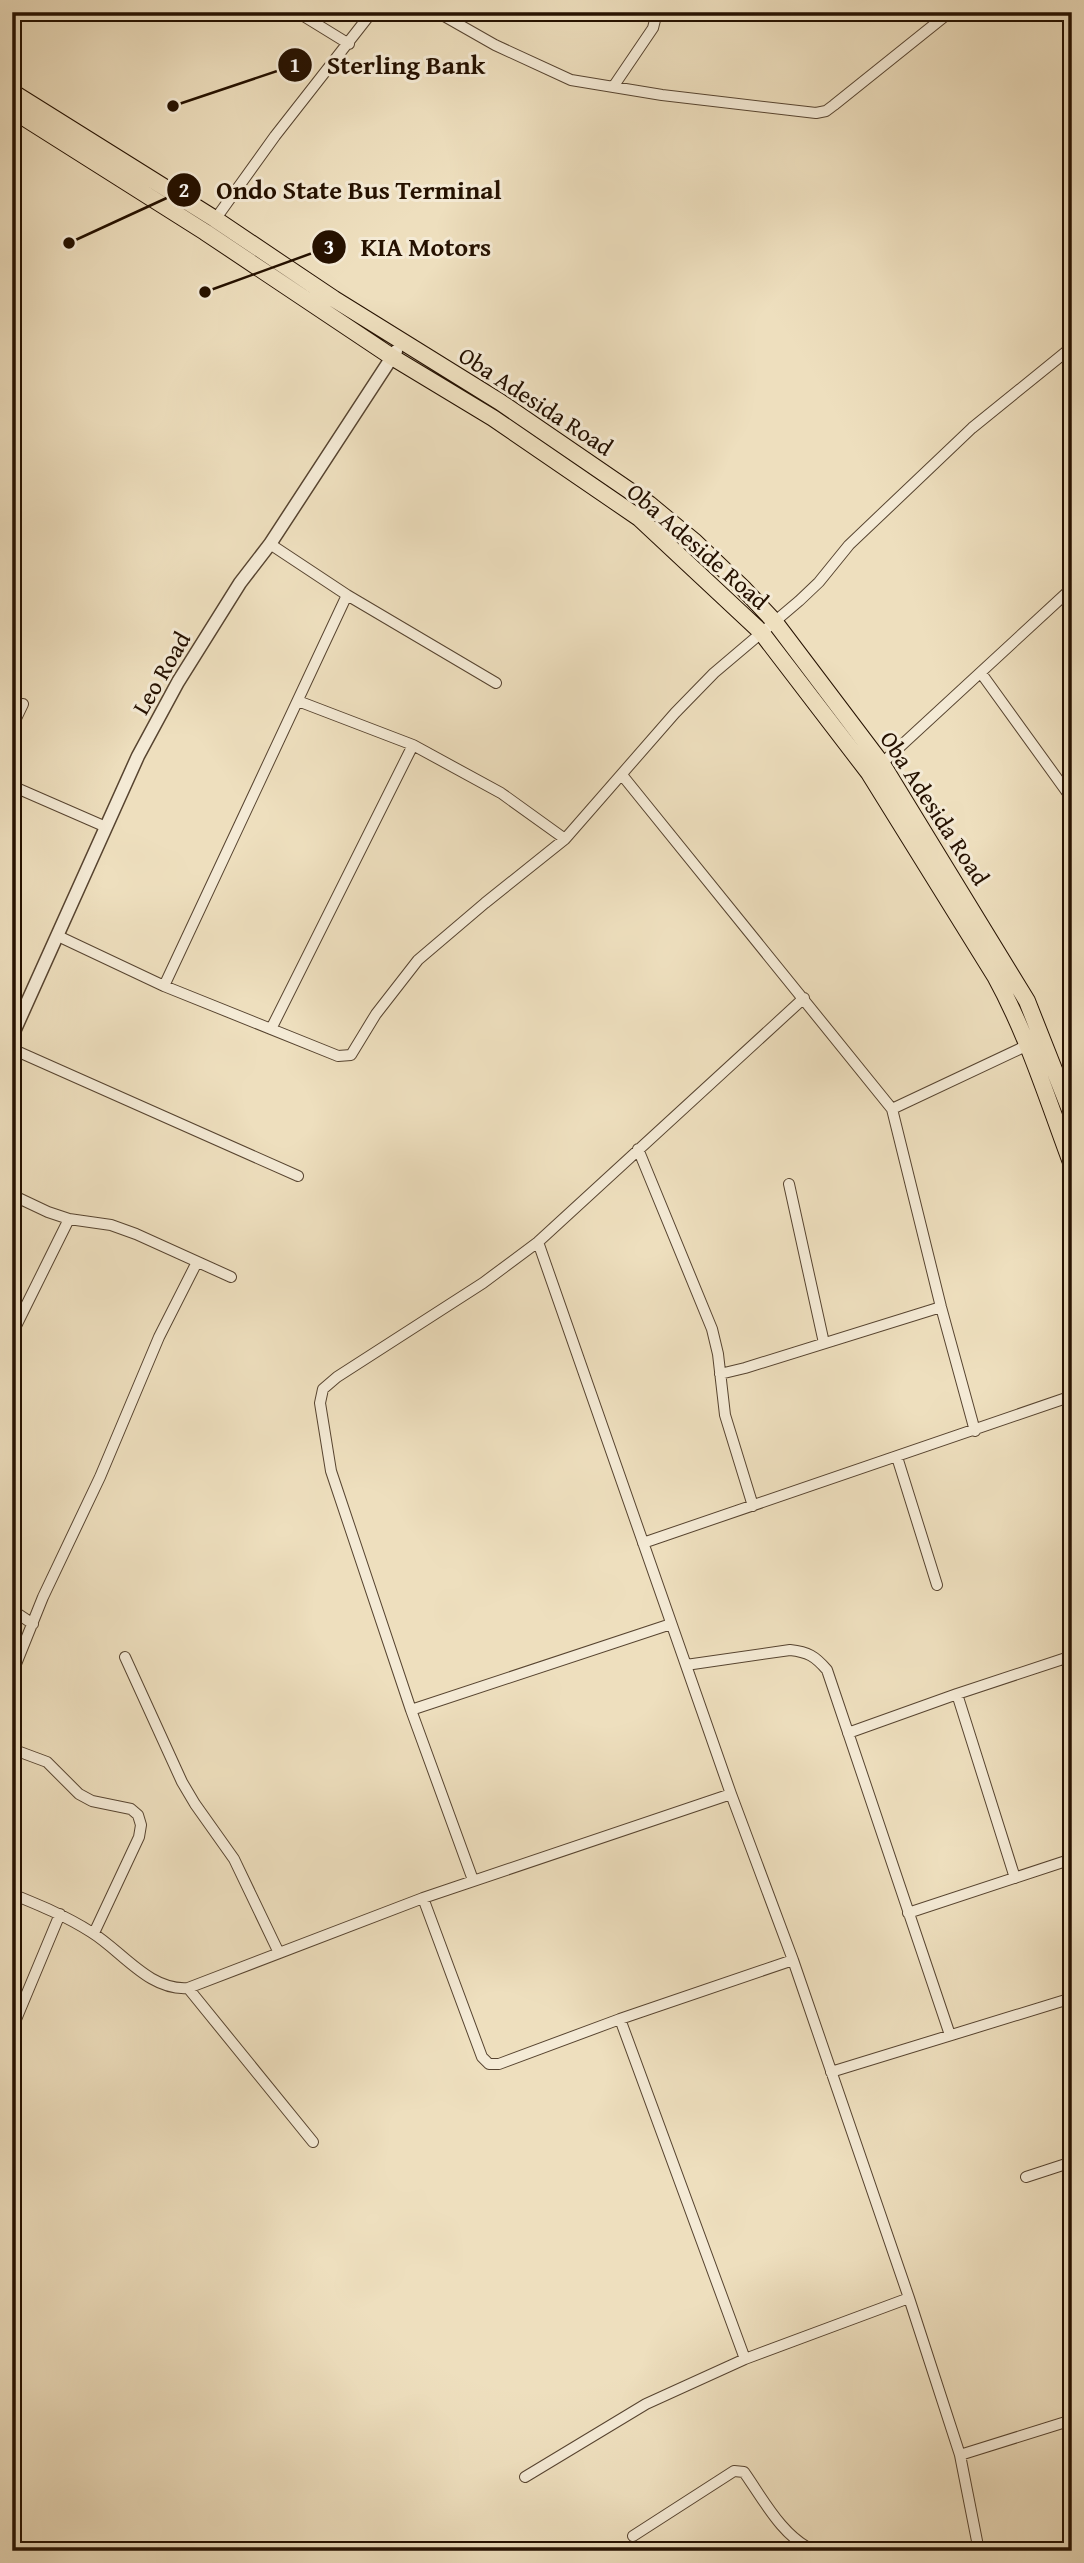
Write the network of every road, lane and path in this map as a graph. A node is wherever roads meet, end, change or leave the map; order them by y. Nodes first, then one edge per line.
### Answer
1 (297, 12) edge
2 (372, 12) edge
3 (437, 12) edge
4 (658, 12) edge
5 (950, 12) edge
6 (349, 44) junction
7 (613, 87) junction
8 (12, 92) edge
9 (12, 110) edge
10 (210, 226) junction
11 (401, 341) junction
12 (1072, 347) edge
13 (392, 357) junction
14 (270, 544) junction
15 (1072, 588) edge
16 (347, 595) junction
17 (774, 621) junction
18 (761, 632) junction
19 (981, 673) junction
20 (496, 683) dead end
21 (298, 701) junction
22 (23, 704) dead end
23 (12, 727) edge
24 (413, 745) junction
25 (875, 769) junction
26 (622, 775) junction
27 (12, 786) edge
28 (1072, 799) edge
29 (106, 827) junction
30 (565, 839) junction
31 (58, 936) junction
32 (164, 986) junction
33 (804, 998) junction
34 (271, 1029) junction
35 (12, 1035) edge
36 (1028, 1045) junction
37 (12, 1049) edge
38 (891, 1109) junction
39 (1072, 1115) edge
40 (638, 1149) junction
41 (1072, 1166) edge
42 (298, 1176) dead end
43 (789, 1184) dead end
44 (12, 1195) edge
45 (69, 1219) junction
46 (538, 1242) junction
47 (197, 1262) junction
48 (231, 1277) dead end
49 (941, 1307) junction
50 (12, 1334) edge
51 (824, 1343) junction
52 (720, 1374) junction
53 (1072, 1396) edge
54 (975, 1431) junction
55 (897, 1457) junction
56 (753, 1506) junction
57 (643, 1542) junction
58 (937, 1585) dead end
59 (12, 1610) edge
60 (33, 1624) junction
61 (671, 1624) junction
62 (1069, 1656) edge
63 (125, 1657) dead end
64 (685, 1665) junction
65 (1072, 1671) edge
66 (12, 1674) edge
67 (957, 1693) junction
68 (411, 1710) junction
69 (848, 1733) junction
70 (12, 1749) edge
71 (731, 1794) junction
72 (1072, 1859) edge
73 (1015, 1878) junction
74 (472, 1880) junction
75 (12, 1894) edge
76 (423, 1898) junction
77 (908, 1913) junction
78 (60, 1914) junction
79 (94, 1933) junction
80 (279, 1953) junction
81 (793, 1960) junction
82 (188, 1988) junction
83 (1072, 1998) edge
84 (620, 2019) junction
85 (12, 2029) edge
86 (950, 2035) junction
87 (831, 2072) junction
88 (313, 2142) dead end
89 (1072, 2162) edge
90 (1026, 2178) dead end
91 (909, 2298) junction
92 (744, 2359) junction
93 (1072, 2420) edge
94 (960, 2455) junction
95 (525, 2477) dead end
96 (634, 2536) dead end
97 (815, 2551) edge
98 (979, 2551) edge

1 - 6 street
2 - 6 street
3 - 7 street
4 - 7 street
5 - 7 street
6 - 10 street
8 - 10 main road, Oba Adesida Road
9 - 10 main road, Oba Adeside Road
10 - 11 main road, Oba Adesida Road
10 - 13 main road, Oba Adeside Road
11 - 13 street, Leo Road
11 - 17 main road, Oba Adesida Road
12 - 17 street
13 - 14 street, Leo Road
13 - 18 main road, Oba Adeside Road
14 - 16 street
14 - 29 street, Leo Road
15 - 19 street
16 - 20 street
16 - 21 street
17 - 18 street
17 - 25 main road, Oba Adesida Road
18 - 25 main road, Oba Adeside Road
18 - 26 street
19 - 25 street
19 - 28 street
21 - 24 street
21 - 32 street
22 - 23 street
24 - 30 street
24 - 34 street
25 - 36 main road, Oba Adeside Road
25 - 39 main road, Oba Adesida Road
26 - 30 street
26 - 33 street
27 - 29 street
29 - 31 street, Leo Road
30 - 34 street
31 - 32 street
31 - 35 street, Leo Road
32 - 34 street
33 - 38 street
33 - 40 street
36 - 38 street
36 - 41 main road, Oba Adeside Road
37 - 42 street
38 - 49 street
40 - 46 street
40 - 52 street
43 - 51 street
44 - 45 street
45 - 47 street
45 - 50 street
46 - 57 street
46 - 68 street
47 - 48 street
47 - 60 street
49 - 51 street
49 - 54 street
51 - 52 street
52 - 56 street
53 - 54 street
54 - 55 street
55 - 56 street
55 - 58 street
56 - 57 street
57 - 61 street
59 - 60 street
60 - 66 street
61 - 64 street
61 - 68 street
62 - 65 street
62 - 67 street
63 - 80 street
64 - 69 street
64 - 71 street
67 - 69 street
67 - 73 street
68 - 74 street
69 - 77 street
70 - 79 street
71 - 74 street
71 - 81 street
72 - 73 street
73 - 77 street
74 - 76 street
75 - 78 street
76 - 80 street
76 - 84 street
77 - 86 street
78 - 79 street
78 - 85 street
79 - 82 street
80 - 82 street
81 - 84 street
81 - 87 street
82 - 88 street
83 - 86 street
84 - 92 street
86 - 87 street
87 - 91 street
89 - 90 street
91 - 92 street
91 - 94 street
92 - 95 street
93 - 94 street
94 - 98 street
96 - 97 street

